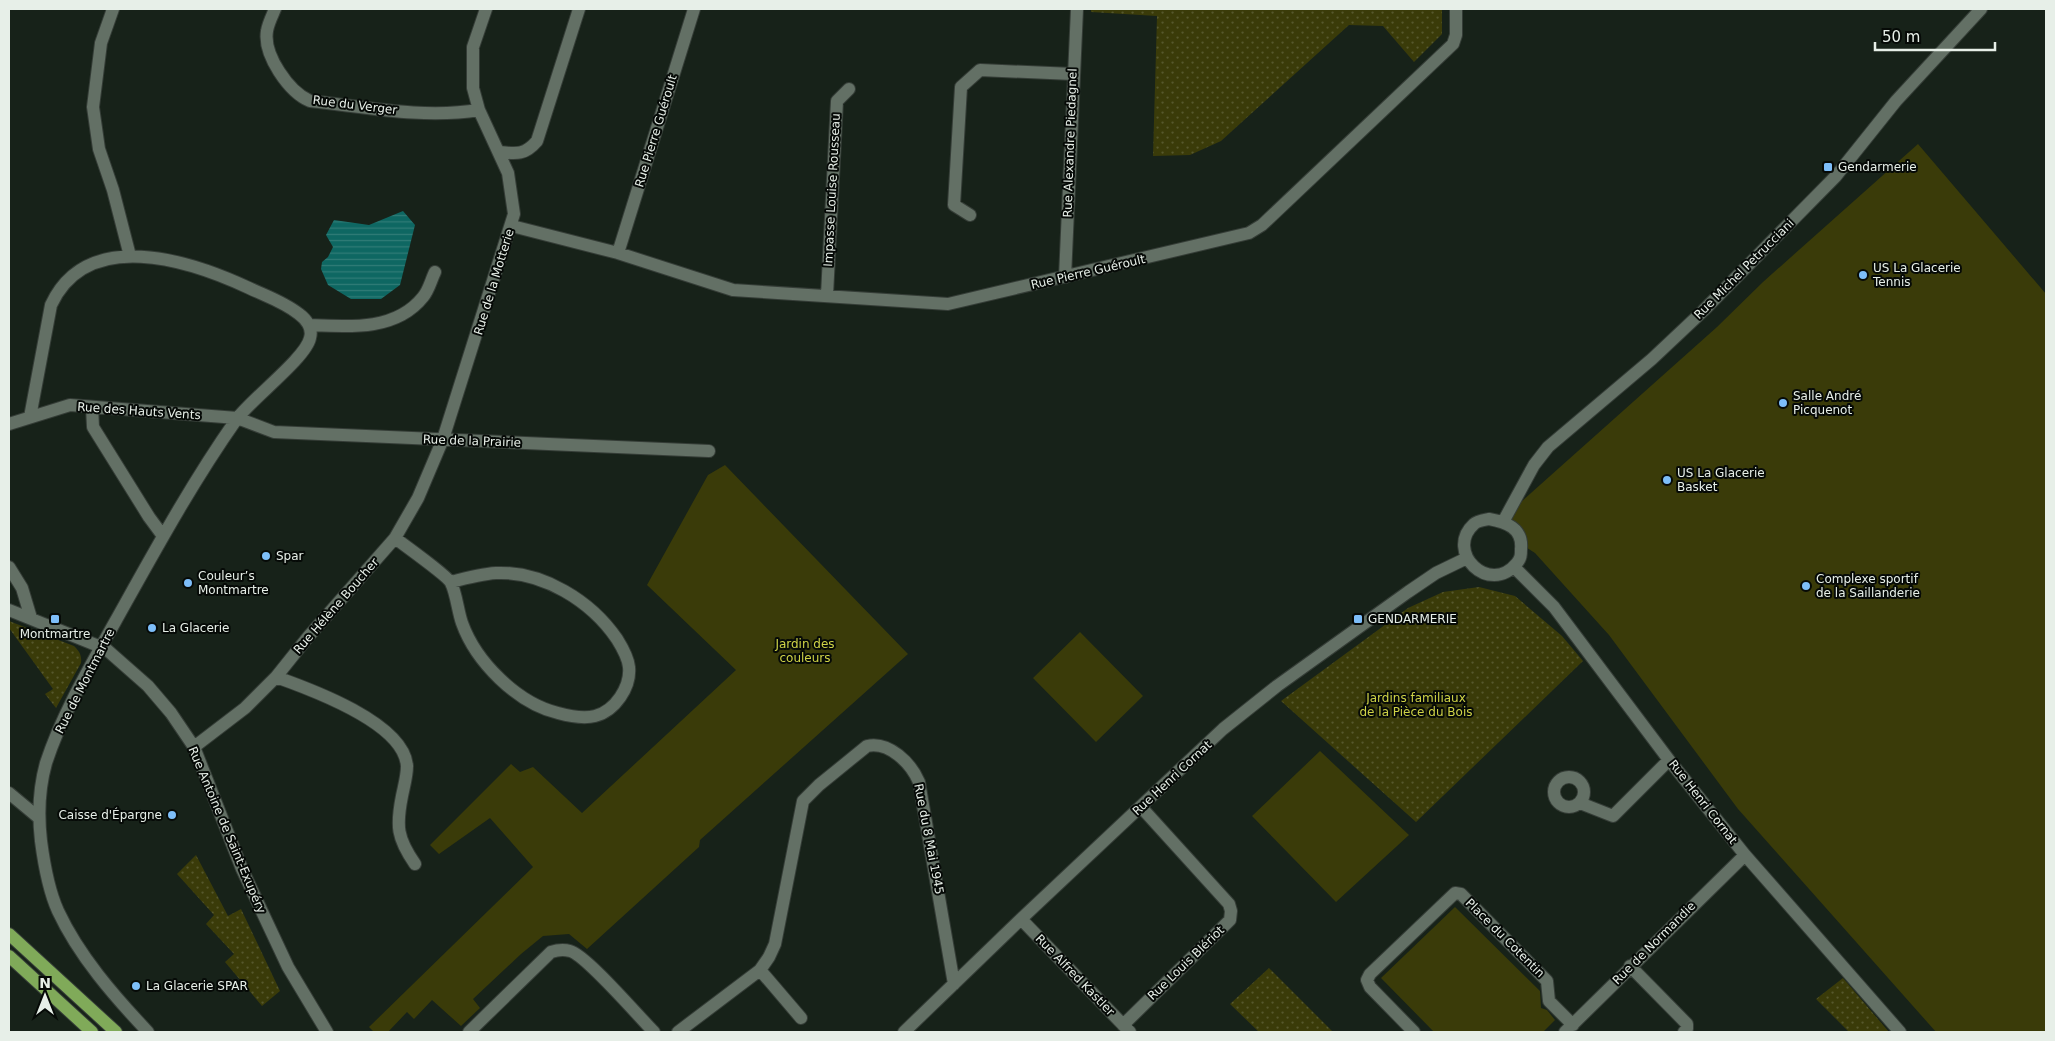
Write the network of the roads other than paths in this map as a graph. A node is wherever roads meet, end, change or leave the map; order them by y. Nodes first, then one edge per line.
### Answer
1 (113, 9) edge
2 (275, 9) edge
3 (486, 9) edge
4 (579, 9) edge
5 (694, 9) edge
6 (1077, 9) edge
7 (1456, 9) edge
8 (1981, 9) edge
9 (1073, 74) junction
10 (849, 89) dead end
11 (479, 110) junction
12 (499, 152) junction
13 (970, 215) dead end
14 (512, 226) junction
15 (618, 253) junction
16 (130, 256) junction
17 (435, 272) dead end
18 (1065, 277) junction
19 (827, 295) junction
20 (310, 325) junction
21 (92, 407) junction
22 (30, 417) junction
23 (237, 418) junction
24 (9, 424) edge
25 (444, 440) junction
26 (709, 451) dead end
27 (1503, 522) junction
28 (163, 536) junction
29 (396, 538) junction
30 (1467, 558) junction
31 (9, 567) edge
32 (1514, 567) junction
33 (451, 582) junction
34 (9, 610) edge
35 (31, 618) junction
36 (101, 648) junction
37 (276, 677) junction
38 (194, 747) junction
39 (1669, 760) junction
40 (9, 792) edge
41 (1580, 803) dead end
42 (1141, 807) junction
43 (39, 818) junction
44 (1745, 854) junction
45 (415, 864) dead end
46 (1021, 919) junction
47 (9, 934) edge
48 (9, 956) edge
49 (1630, 966) junction
50 (760, 970) junction
51 (954, 984) junction
52 (801, 1018) dead end
53 (1126, 1028) edge
54 (1569, 1028) edge
55 (92, 1032) edge
56 (116, 1032) edge
57 (148, 1032) edge
58 (327, 1032) edge
59 (468, 1032) edge
60 (654, 1032) edge
61 (678, 1032) edge
62 (904, 1032) edge
63 (1414, 1032) edge
64 (1684, 1032) edge
65 (1900, 1032) edge

1 - 16 street
2 - 11 street, Rue du Verger
3 - 11 street, Rue de la Motterie
4 - 12 street
5 - 15 street, Rue Pierre Guéroult
6 - 9 street, Rue Alexandre Piedagnel
7 - 18 street, Rue Pierre Guéroult
8 - 27 street, Rue Michel Petrucciani
9 - 13 street
9 - 18 street, Rue Alexandre Piedagnel
10 - 19 street, Impasse Louise Rousseau
11 - 12 street, Rue de la Motterie
12 - 14 street, Rue de la Motterie
14 - 15 street, Rue Pierre Guéroult
14 - 25 street, Rue de la Motterie
15 - 19 street, Rue Pierre Guéroult
16 - 20 street
16 - 22 street
17 - 20 street
18 - 19 street, Rue Pierre Guéroult
20 - 23 street
21 - 22 street, Rue des Hauts Vents
21 - 23 street, Rue des Hauts Vents
21 - 28 street
22 - 24 street, Rue des Hauts Vents
23 - 25 street, Rue de la Prairie
23 - 28 street, Rue de Montmartre
25 - 26 street, Rue de la Prairie
25 - 29 street, Rue Hélène Boucher
27 - 30 street
27 - 32 street
28 - 36 street, Rue de Montmartre
29 - 33 street
29 - 37 street, Rue Hélène Boucher
30 - 32 street
30 - 42 street, Rue Henri Cornat
31 - 35 street
32 - 39 street, Rue Henri Cornat
33 - 33 street
34 - 35 street, Rue Antoine de Saint-Exupéry
35 - 36 street, Rue Antoine de Saint-Exupéry
36 - 38 street, Rue Antoine de Saint-Exupéry
36 - 43 street, Rue de Montmartre
37 - 38 street, Rue Hélène Boucher
37 - 45 street
38 - 58 street, Rue Antoine de Saint-Exupéry
39 - 41 street
39 - 44 street, Rue Henri Cornat
40 - 43 street
42 - 46 street, Rue Henri Cornat
42 - 53 street, Rue Louis Blériot
43 - 57 street, Rue de Montmartre
44 - 49 street, Rue de Normandie
44 - 65 street, Rue Henri Cornat
46 - 51 street, Rue Henri Cornat
46 - 53 street, Rue Alfred Kastler
47 - 56 main road
48 - 55 main road
49 - 54 street, Rue de Normandie
49 - 64 street
50 - 51 street, Rue du 8 Mai 1945
50 - 52 street
50 - 61 street, Rue du 8 Mai 1945
51 - 62 street, Rue Henri Cornat
54 - 63 street, Place du Cotentin
59 - 60 street

